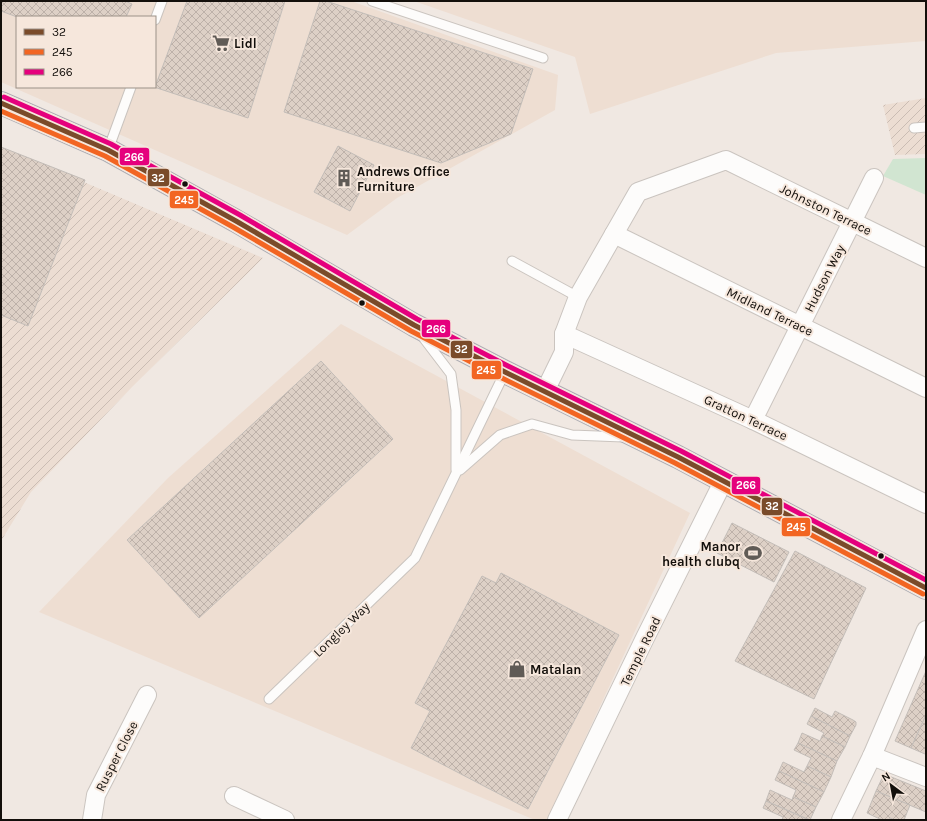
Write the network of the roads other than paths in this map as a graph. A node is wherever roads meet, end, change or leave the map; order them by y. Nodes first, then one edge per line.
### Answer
1 (162, 1) edge
2 (372, 1) edge
3 (156, 17) edge
4 (544, 58) dead end
5 (131, 88) edge
6 (1, 103) edge
7 (926, 127) edge
8 (914, 128) dead end
9 (108, 150) junction
10 (874, 178) dead end
11 (852, 222) junction
12 (614, 234) junction
13 (926, 258) edge
14 (512, 260) dead end
15 (578, 297) junction
16 (414, 325) junction
17 (800, 326) junction
18 (564, 334) junction
19 (505, 372) junction
20 (926, 388) edge
21 (545, 391) junction
22 (753, 420) junction
23 (638, 438) junction
24 (456, 474) junction
25 (723, 482) junction
26 (926, 504) edge
27 (926, 588) edge
28 (926, 630) edge
29 (147, 695) dead end
30 (269, 699) dead end
31 (872, 756) junction
32 (926, 777) edge
33 (234, 796) dead end
34 (92, 820) edge
35 (284, 820) edge
36 (557, 820) edge
37 (841, 820) edge

1 - 3 lane
2 - 4 lane
5 - 9 lane
6 - 9 main road
7 - 8 lane
9 - 16 main road
10 - 11 street, Hudson Way
11 - 12 street, Johnston Terrace
11 - 13 street, Johnston Terrace
11 - 17 street, Hudson Way
12 - 15 street
12 - 17 street, Midland Terrace
14 - 15 lane
15 - 18 street
16 - 19 main road
16 - 24 lane, Longley Way
17 - 20 street, Midland Terrace
17 - 22 street, Hudson Way
18 - 21 street
18 - 22 street, Gratton Terrace
19 - 21 main road
19 - 24 lane, Longley Way
21 - 23 main road
22 - 26 street, Gratton Terrace
23 - 24 lane
23 - 25 main road
24 - 30 lane, Longley Way
25 - 27 main road
25 - 36 street, Temple Road
28 - 31 street
29 - 34 street, Rusper Close
31 - 32 street
31 - 37 street
33 - 35 street

